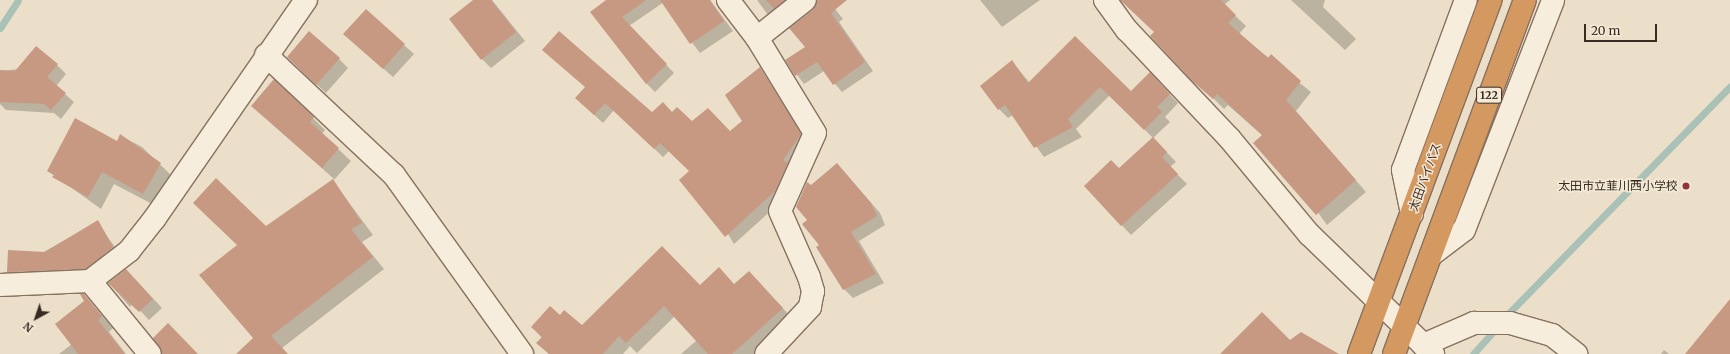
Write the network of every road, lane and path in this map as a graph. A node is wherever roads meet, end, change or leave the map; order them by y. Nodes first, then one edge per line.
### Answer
1 (306, 0) edge
2 (728, 0) edge
3 (805, 0) edge
4 (1105, 0) edge
5 (1466, 0) edge
6 (1491, 0) edge
7 (1525, 0) edge
8 (1553, 0) edge
9 (757, 38) junction
10 (266, 56) junction
11 (1412, 214) junction
12 (1431, 255) junction
13 (90, 281) junction
14 (0, 285) edge
15 (1378, 303) junction
16 (1404, 327) junction
17 (1428, 349) edge
18 (150, 354) edge
19 (522, 354) edge
20 (766, 354) edge
21 (1359, 354) edge
22 (1394, 354) edge
23 (1576, 354) edge

1 - 10 street
2 - 9 street
3 - 9 street
4 - 15 street
5 - 11 street
6 - 11 highway, 太田バイパス / 122
7 - 12 highway, 122
8 - 12 street
9 - 20 street
10 - 13 street
10 - 19 street
11 - 15 highway, 太田バイパス / 122
12 - 16 highway, 122
13 - 14 street
13 - 18 street
15 - 16 street
15 - 21 highway, 太田バイパス / 122
16 - 17 street
16 - 22 highway, 122
17 - 23 street

